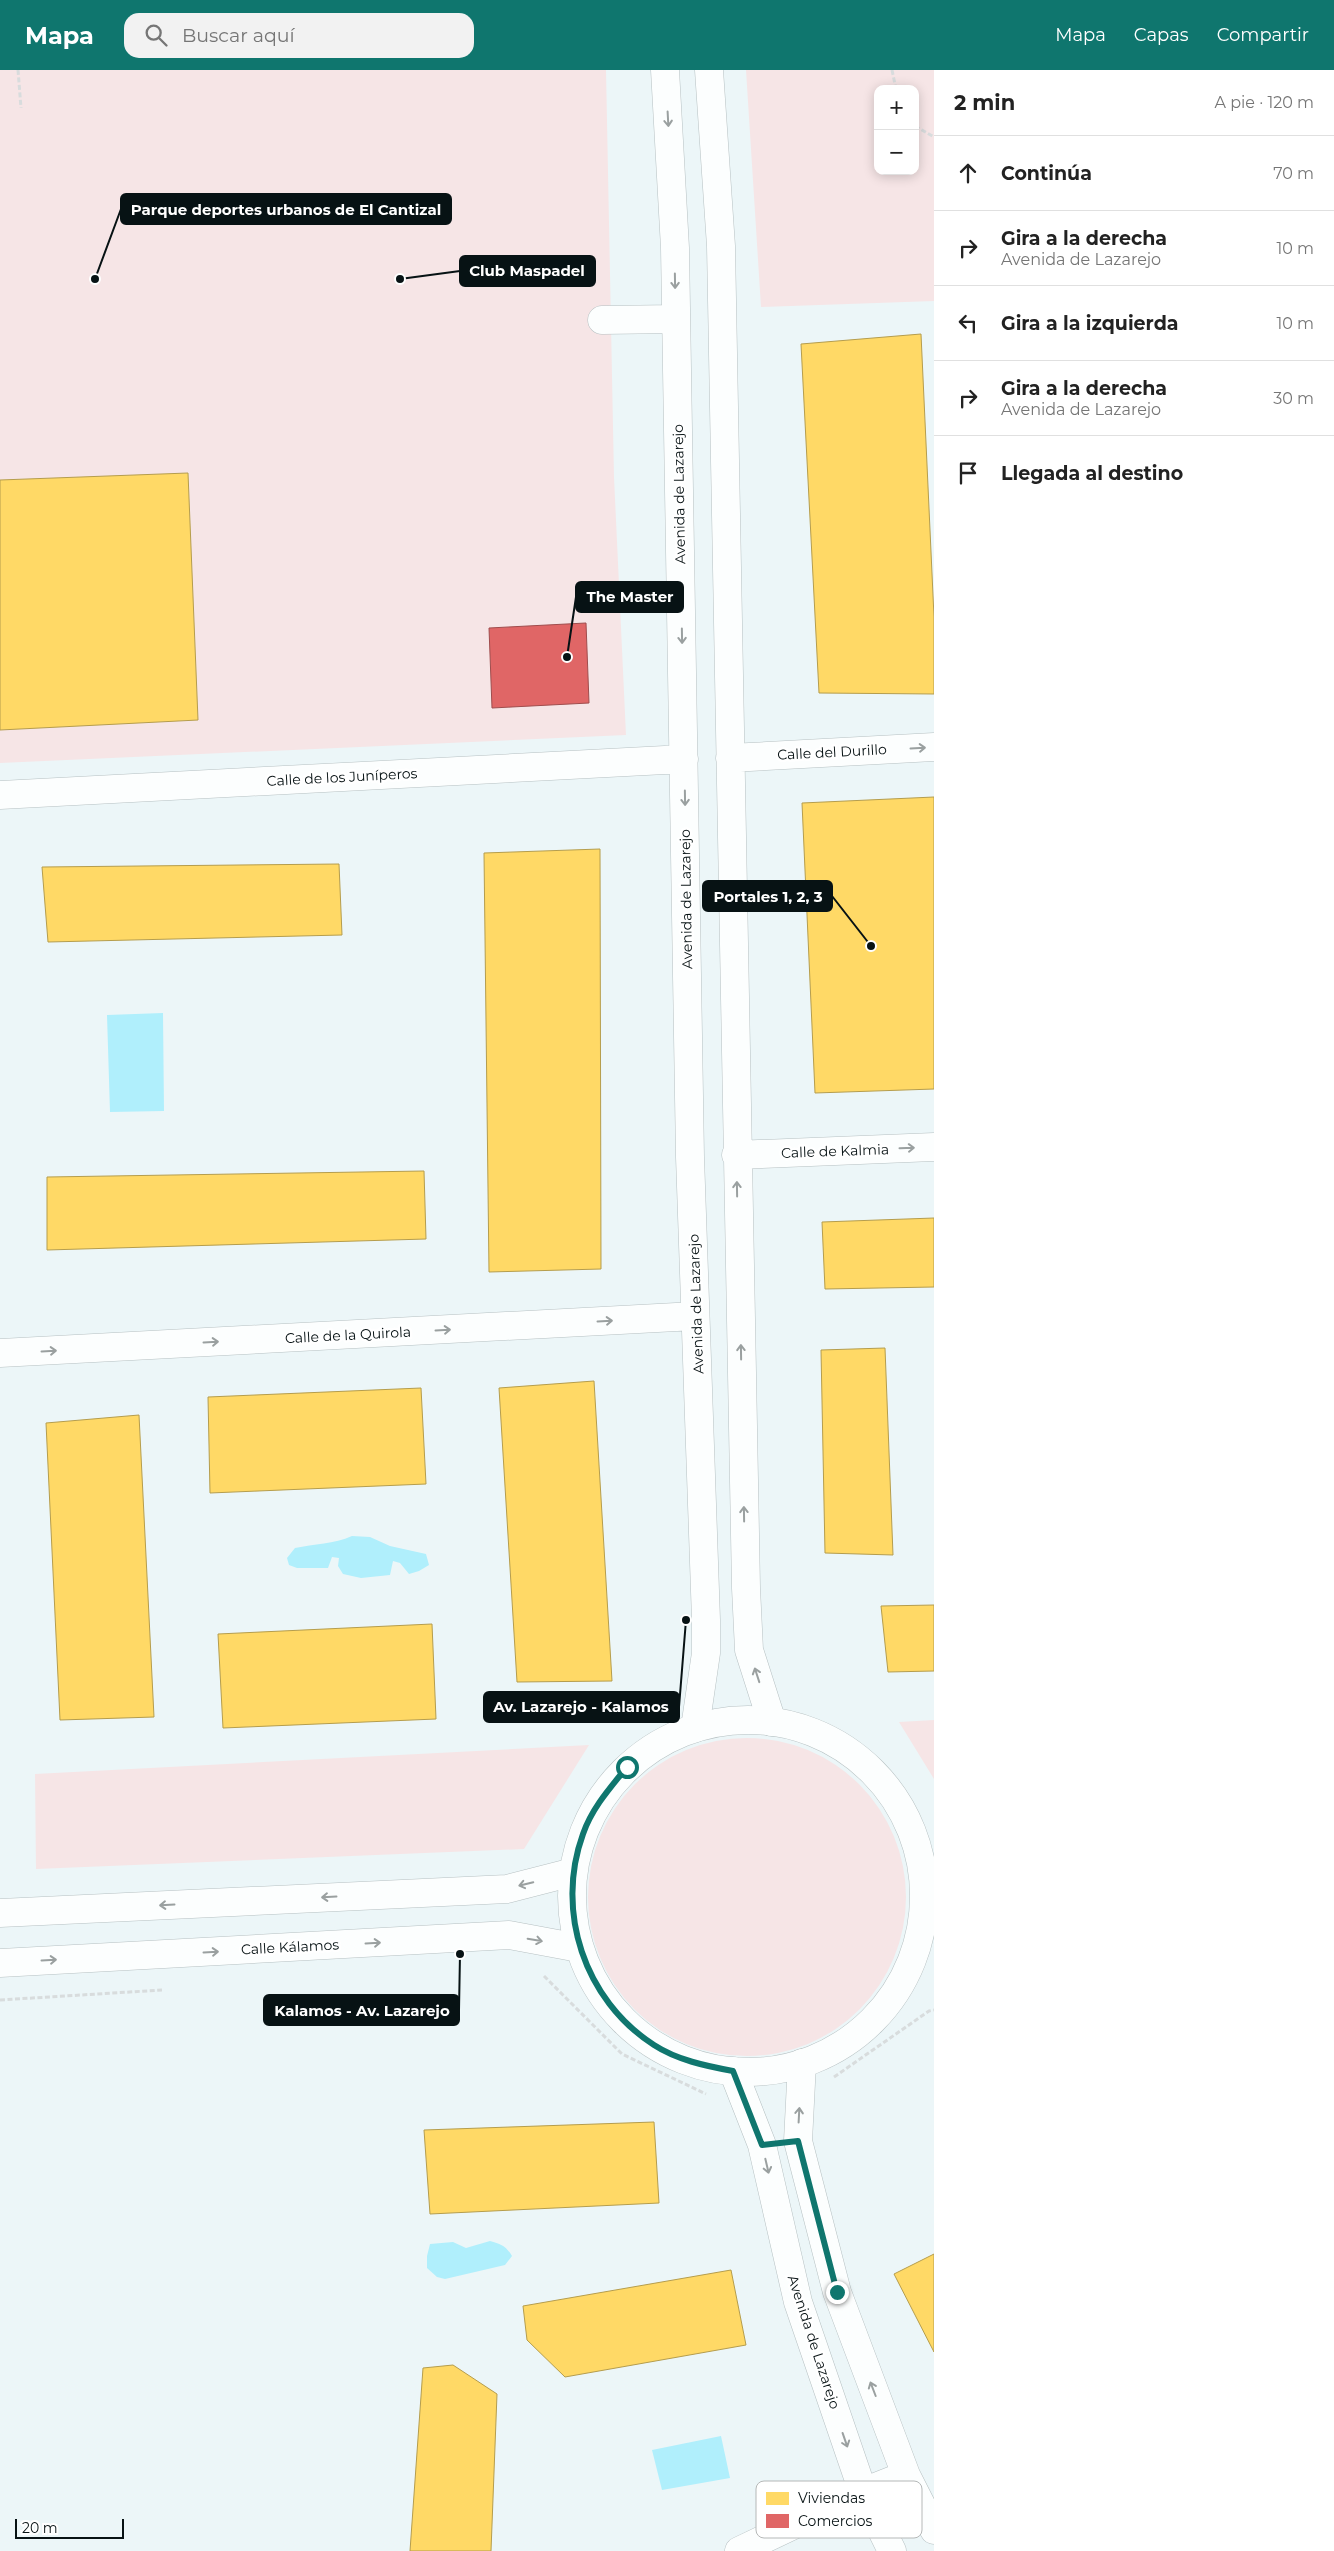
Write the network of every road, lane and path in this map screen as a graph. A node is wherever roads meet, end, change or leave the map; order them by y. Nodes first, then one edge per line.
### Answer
1 (18, 70) edge
2 (665, 70) edge
3 (708, 70) edge
4 (892, 70) edge
5 (895, 85) edge
6 (21, 108) dead end
7 (919, 128) edge
8 (934, 137) edge
9 (676, 319) junction
10 (602, 320) dead end
11 (934, 747) edge
12 (730, 758) junction
13 (684, 760) junction
14 (0, 795) edge
15 (934, 1147) edge
16 (736, 1155) junction
17 (696, 1316) junction
18 (0, 1353) edge
19 (772, 1722) junction
20 (696, 1728) junction
21 (927, 1855) edge
22 (573, 1872) junction
23 (0, 1913) edge
24 (928, 1925) edge
25 (579, 1948) junction
26 (0, 1963) edge
27 (543, 1975) dead end
28 (163, 1990) dead end
29 (0, 2000) edge
30 (934, 2010) edge
31 (802, 2063) junction
32 (733, 2071) junction
33 (826, 2083) dead end
34 (713, 2096) dead end
35 (906, 2475) junction
36 (859, 2481) edge
37 (891, 2481) edge
38 (909, 2481) edge
39 (922, 2506) edge
40 (934, 2530) edge
41 (766, 2538) edge
42 (886, 2538) edge
43 (738, 2551) edge
44 (892, 2551) edge

1 - 6 path
2 -> 9 street, Avenida de Lazarejo
3 - 12 street
4 - 5 path
7 - 8 path
9 - 10 street
9 -> 13 street, Avenida de Lazarejo
12 -> 11 street, Calle del Durillo
12 - 16 street
13 - 14 street, Calle de los Juníperos
13 -> 17 street, Avenida de Lazarejo
16 -> 15 street, Calle de Kalmia
19 -> 16 street
18 -> 17 street, Calle de la Quirola
17 - 20 street, Avenida de Lazarejo
19 - 20 street
19 - 21 street
20 - 22 street
21 - 24 street
22 -> 23 street
22 - 25 street
24 - 31 street
26 -> 25 street, Calle Kálamos
25 - 32 street
27 - 34 path
28 - 29 path
30 - 33 path
31 - 32 street
35 -> 31 street
32 -> 36 street, Avenida de Lazarejo
35 - 37 street
35 - 38 street
39 - 40 street
41 - 43 street
42 - 44 street, Avenida de Lazarejo

